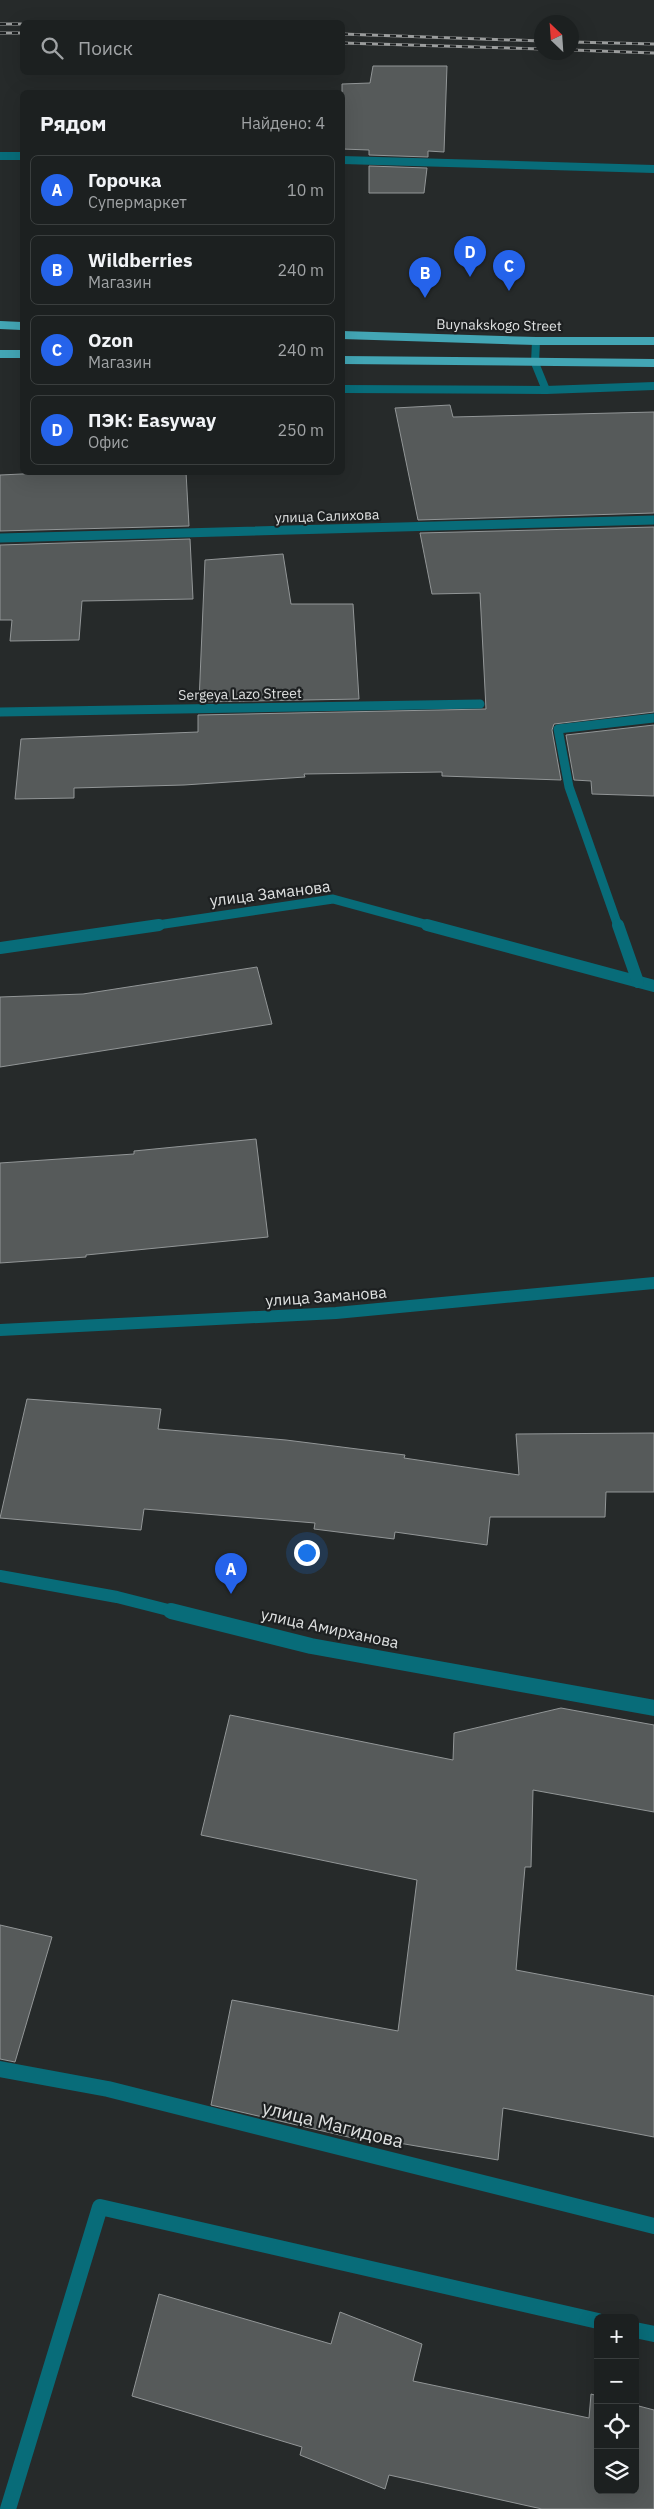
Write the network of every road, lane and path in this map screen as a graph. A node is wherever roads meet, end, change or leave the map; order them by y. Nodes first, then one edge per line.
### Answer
1 (0, 156) edge
2 (20, 156) edge
3 (345, 160) edge
4 (654, 169) edge
5 (0, 325) edge
6 (20, 326) edge
7 (345, 335) edge
8 (536, 341) junction
9 (654, 341) edge
10 (0, 354) edge
11 (20, 354) edge
12 (345, 360) edge
13 (535, 363) junction
14 (654, 364) edge
15 (654, 386) edge
16 (345, 389) edge
17 (546, 390) junction
18 (654, 520) edge
19 (0, 538) edge
20 (480, 704) dead end
21 (0, 712) edge
22 (654, 718) edge
23 (0, 948) edge
24 (638, 982) junction
25 (654, 986) edge
26 (654, 1283) edge
27 (0, 1330) edge
28 (0, 1576) edge
29 (654, 1708) edge
30 (0, 2069) edge
31 (654, 2226) edge
32 (594, 2320) edge
33 (639, 2331) edge
34 (654, 2334) edge
35 (8, 2509) edge

1 - 2 street
3 - 4 street
5 - 6 main road
7 - 8 main road, Buynakskogo Street
8 - 9 main road, Buynakskogo Street
8 - 13 street
10 - 11 main road
12 - 13 main road
13 - 14 main road
13 - 17 street
15 - 17 street
16 - 17 street
18 - 19 street, улица Салихова
20 - 21 street, Sergeya Lazo Street
22 - 24 street
23 - 24 street, улица Заманова
24 - 25 street, улица Заманова
26 - 27 street, улица Заманова
28 - 29 street, улица Амирханова
30 - 31 street, улица Магидова
32 - 35 street
33 - 34 street

